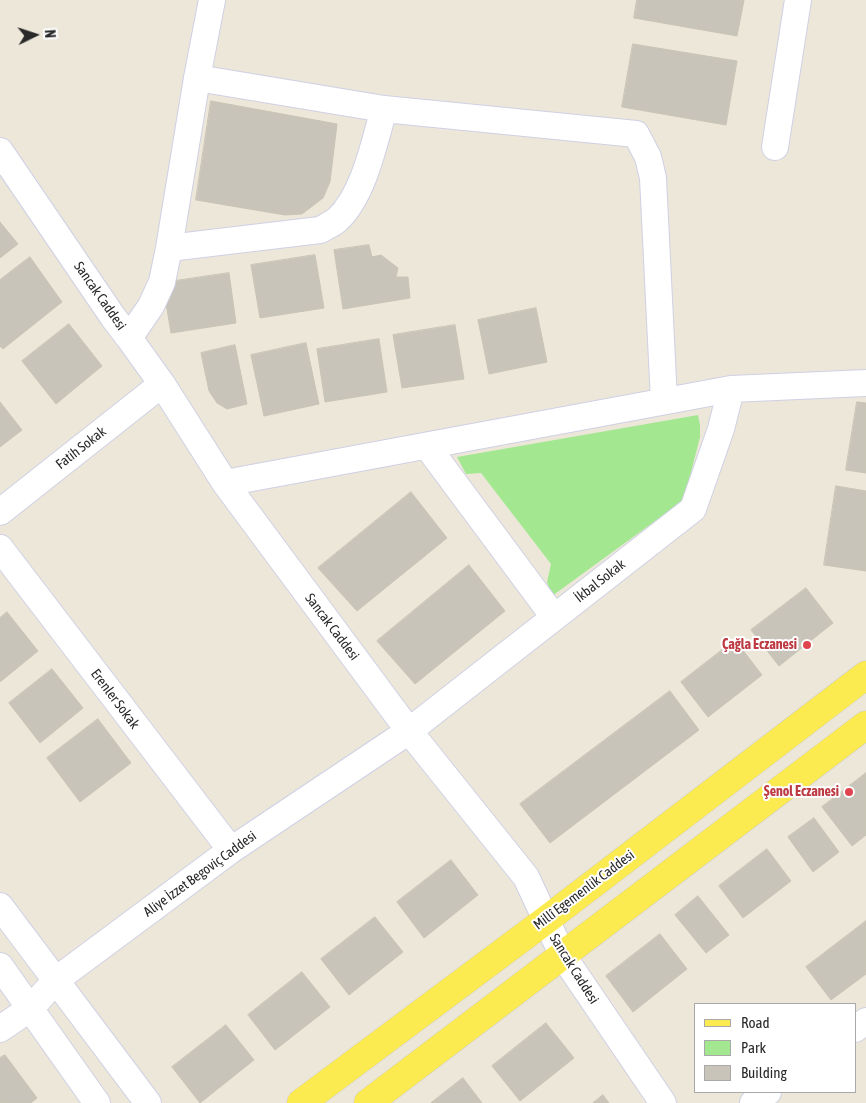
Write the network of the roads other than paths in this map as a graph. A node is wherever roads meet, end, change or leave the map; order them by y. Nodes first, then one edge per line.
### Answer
1 (212, 0) edge
2 (798, 0) edge
3 (197, 78) junction
4 (384, 109) junction
5 (775, 147) dead end
6 (0, 151) edge
7 (169, 248) junction
8 (129, 338) junction
9 (866, 383) edge
10 (162, 384) junction
11 (731, 389) junction
12 (664, 401) junction
13 (427, 446) junction
14 (225, 483) junction
15 (0, 512) edge
16 (0, 548) edge
17 (554, 617) junction
18 (866, 675) edge
19 (866, 725) edge
20 (409, 731) junction
21 (231, 850) junction
22 (0, 906) edge
23 (546, 920) junction
24 (563, 956) junction
25 (0, 966) edge
26 (56, 980) junction
27 (31, 1008) junction
28 (0, 1029) edge
29 (767, 1093) edge
30 (97, 1103) edge
31 (148, 1103) edge
32 (301, 1103) edge
33 (368, 1103) edge
34 (663, 1103) edge
35 (753, 1103) edge

1 - 3 street
2 - 5 street
3 - 4 street
3 - 7 street
4 - 7 street
4 - 12 street
6 - 8 street, Sancak Caddesi
7 - 8 street
8 - 10 street, Sancak Caddesi
9 - 11 street
10 - 14 street, Sancak Caddesi
10 - 15 street, Fatih Sokak
11 - 12 street
11 - 17 street, İkbal Sokak
12 - 13 street
13 - 14 street
13 - 17 street
14 - 20 street, Sancak Caddesi
16 - 21 street, Erenler Sokak
17 - 20 street, İkbal Sokak
18 - 23 main road, Millî Egemenlik Caddesi
19 - 24 main road
20 - 21 street, Aliye İzzet Begoviç Caddesi
20 - 23 street, Sancak Caddesi
21 - 26 street, Aliye İzzet Begoviç Caddesi
22 - 26 street
23 - 24 street, Sancak Caddesi
23 - 32 main road, Millî Egemenlik Caddesi
24 - 33 main road
24 - 34 street, Sancak Caddesi
25 - 27 street
26 - 27 street, Aliye İzzet Begoviç Caddesi
26 - 31 street
27 - 28 street, Aliye İzzet Begoviç Caddesi
27 - 30 street
29 - 35 street

